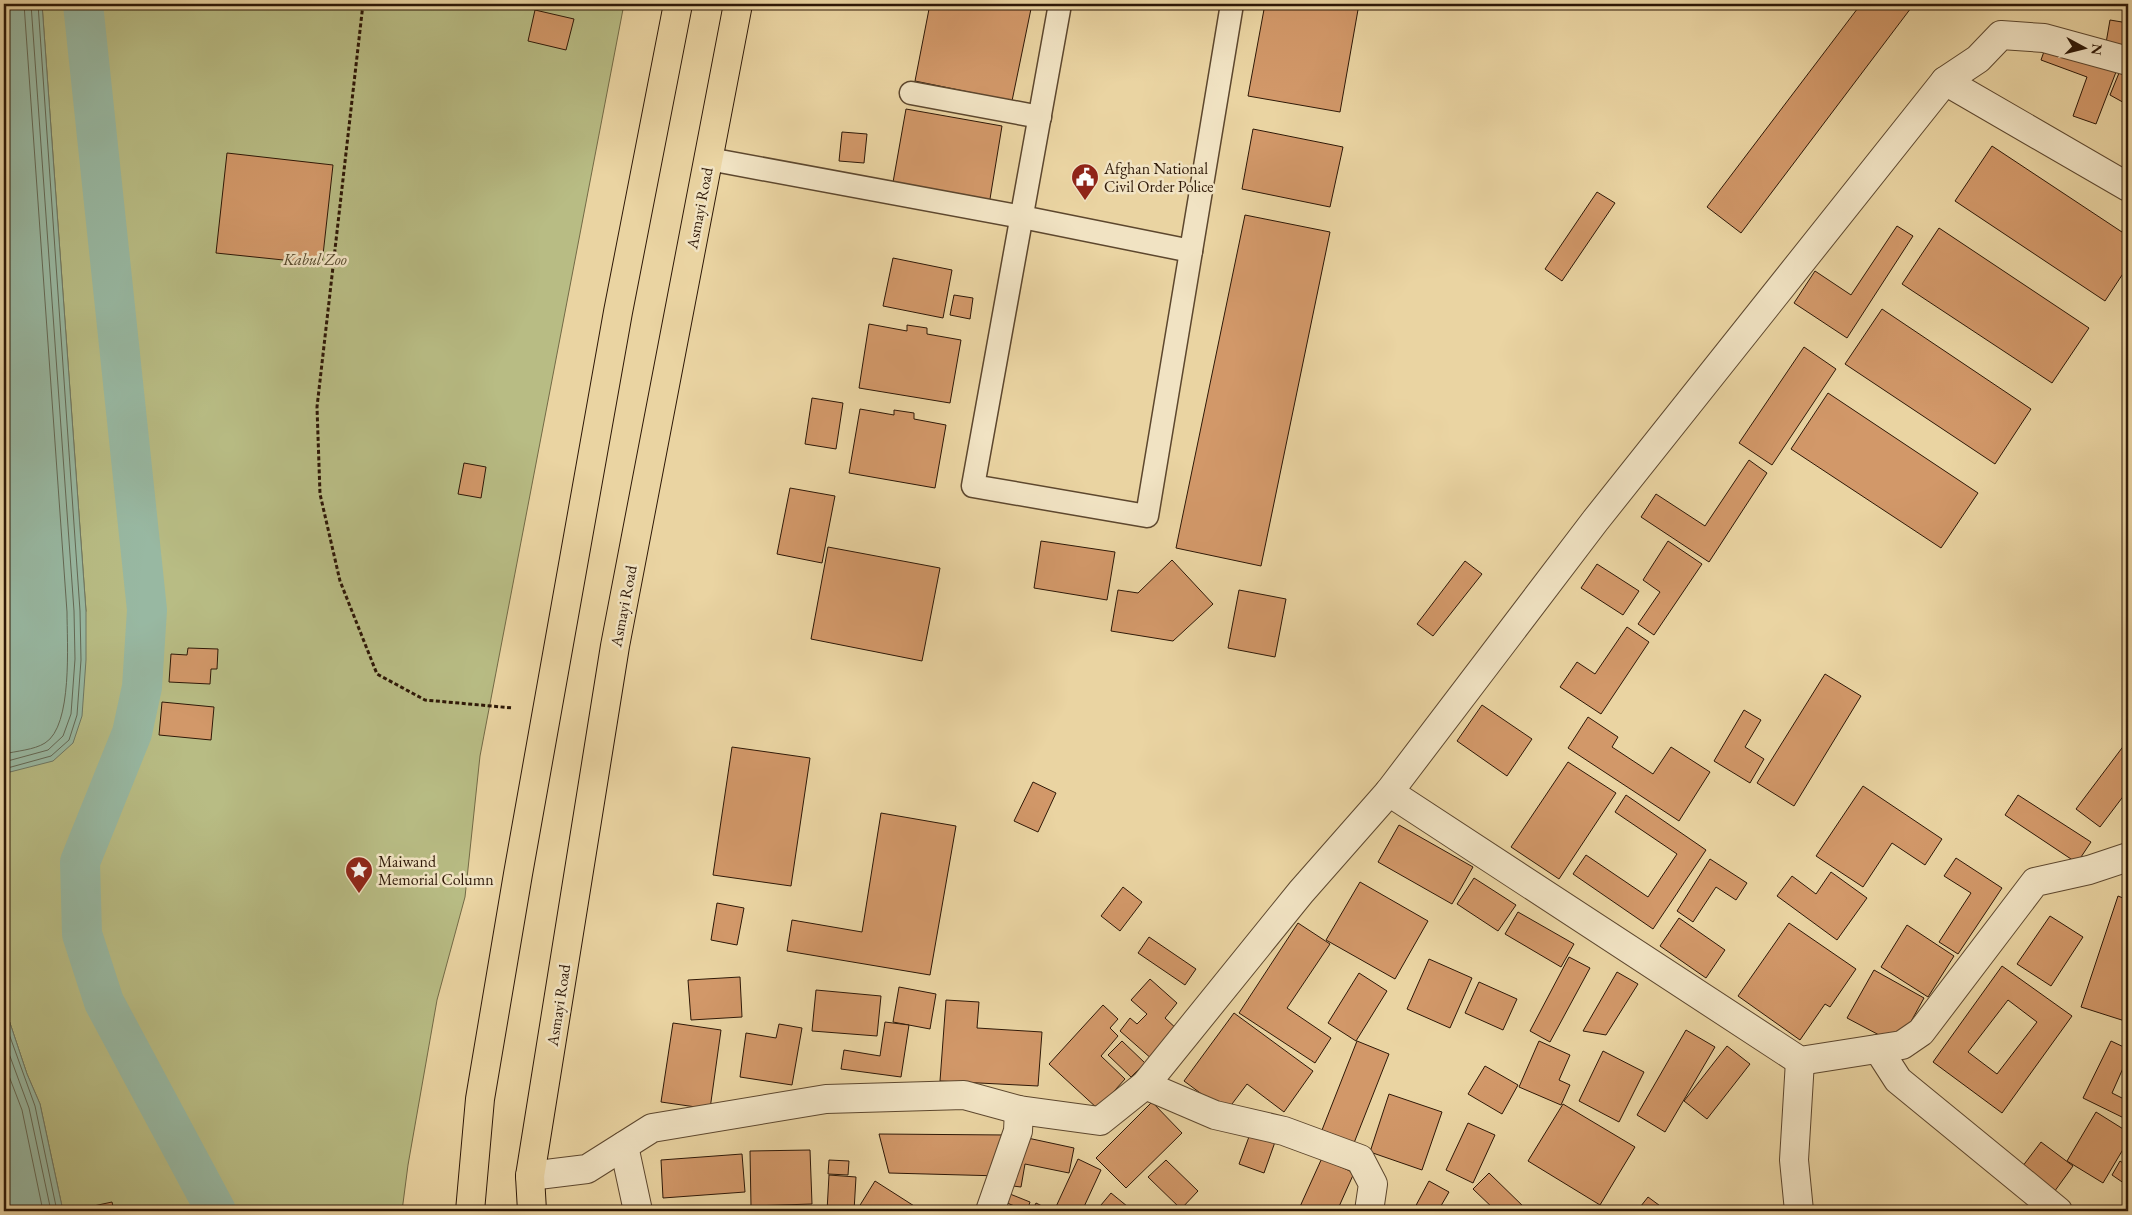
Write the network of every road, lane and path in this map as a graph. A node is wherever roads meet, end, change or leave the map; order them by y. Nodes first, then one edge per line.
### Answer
1 (363, 4) edge
2 (678, 4) edge
3 (738, 4) edge
4 (1060, 4) edge
5 (1232, 4) edge
6 (2128, 61) edge
7 (1945, 80) junction
8 (911, 93) dead end
9 (1040, 117) junction
10 (709, 159) junction
11 (2128, 187) edge
12 (1022, 217) junction
13 (1191, 251) junction
14 (517, 709) dead end
15 (1389, 792) junction
16 (2128, 856) edge
17 (1878, 1049) junction
18 (1800, 1061) junction
19 (1145, 1085) junction
20 (1019, 1110) junction
21 (624, 1146) junction
22 (530, 1176) junction
23 (470, 1211) edge
24 (532, 1211) edge
25 (638, 1211) edge
26 (990, 1211) edge
27 (1369, 1211) edge
28 (1799, 1211) edge
29 (2058, 1211) edge

1 - 14 path
2 - 23 highway
3 - 10 highway, Asmayi Road
4 - 9 lane
5 - 13 lane
6 - 7 street
7 - 11 street
7 - 15 street
8 - 9 lane
9 - 12 lane
10 - 12 lane
10 - 22 highway, Asmayi Road
12 - 13 lane
12 - 13 lane
15 - 18 street
15 - 19 street
16 - 17 street
17 - 18 street
17 - 29 street
18 - 28 street
19 - 20 street
19 - 27 street
20 - 21 street
20 - 26 street
21 - 22 street
21 - 25 street
22 - 24 highway, Asmayi Road

